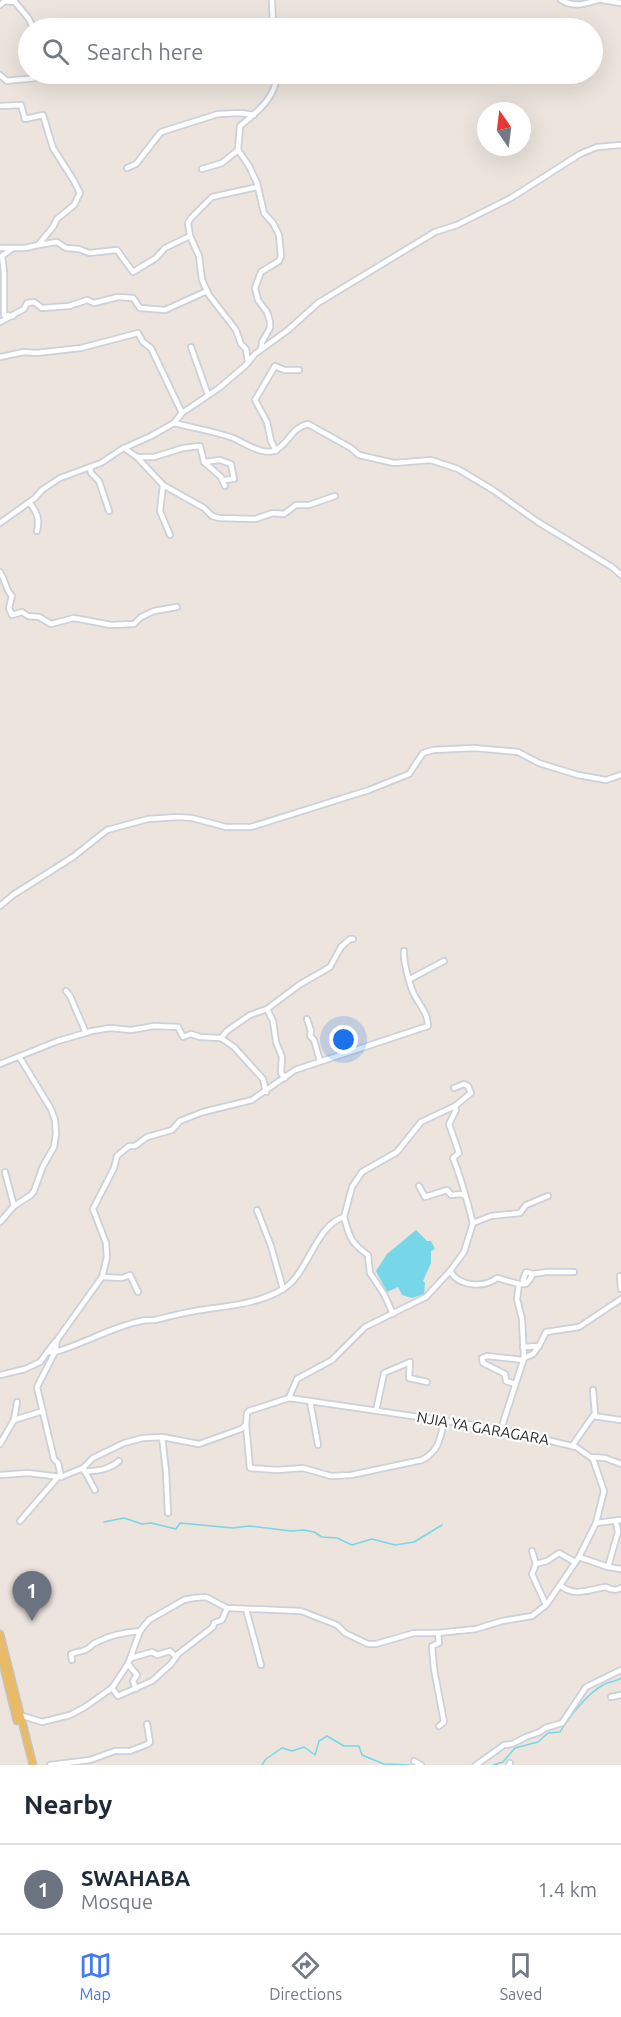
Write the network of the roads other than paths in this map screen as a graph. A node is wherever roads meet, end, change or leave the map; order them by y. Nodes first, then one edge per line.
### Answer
1 (272, 0) edge
2 (561, 0) edge
3 (600, 0) edge
4 (14, 1) edge
5 (621, 3) edge
6 (0, 5) edge
7 (28, 18) edge
8 (273, 18) edge
9 (0, 75) edge
10 (18, 79) edge
11 (274, 84) edge
12 (0, 106) edge
13 (254, 115) junction
14 (621, 145) edge
15 (238, 150) junction
16 (127, 168) dead end
17 (202, 169) dead end
18 (257, 187) junction
19 (190, 236) junction
20 (38, 245) junction
21 (0, 248) edge
22 (13, 248) junction
23 (207, 291) junction
24 (13, 316) junction
25 (0, 322) edge
26 (191, 347) dead end
27 (261, 349) junction
28 (0, 357) edge
29 (248, 362) junction
30 (298, 370) dead end
31 (208, 395) junction
32 (182, 413) junction
33 (174, 423) junction
34 (124, 448) junction
35 (276, 451) junction
36 (137, 458) junction
37 (204, 462) junction
38 (90, 468) junction
39 (223, 480) junction
40 (164, 485) junction
41 (225, 486) dead end
42 (335, 496) dead end
43 (29, 502) junction
44 (109, 511) dead end
45 (0, 523) edge
46 (37, 531) dead end
47 (170, 535) dead end
48 (0, 572) edge
49 (621, 575) edge
50 (177, 606) dead end
51 (621, 775) edge
52 (0, 906) edge
53 (353, 939) dead end
54 (404, 951) dead end
55 (444, 961) dead end
56 (410, 979) junction
57 (66, 991) dead end
58 (267, 1009) junction
59 (307, 1019) dead end
60 (86, 1033) junction
61 (221, 1038) junction
62 (20, 1058) junction
63 (320, 1061) junction
64 (0, 1064) edge
65 (285, 1078) junction
66 (454, 1088) dead end
67 (266, 1092) junction
68 (456, 1107) junction
69 (5, 1172) dead end
70 (419, 1186) dead end
71 (465, 1196) junction
72 (548, 1196) dead end
73 (14, 1206) junction
74 (257, 1210) dead end
75 (344, 1217) junction
76 (0, 1222) edge
77 (473, 1224) junction
78 (450, 1271) junction
79 (574, 1272) dead end
80 (620, 1276) edge
81 (102, 1277) junction
82 (519, 1284) junction
83 (283, 1289) junction
84 (621, 1289) edge
85 (138, 1292) dead end
86 (621, 1299) edge
87 (393, 1314) junction
88 (539, 1346) junction
89 (523, 1347) junction
90 (52, 1350) junction
91 (524, 1359) junction
92 (0, 1375) edge
93 (428, 1382) dead end
94 (515, 1384) junction
95 (593, 1390) dead end
96 (289, 1398) junction
97 (310, 1401) junction
98 (17, 1402) dead end
99 (43, 1411) junction
100 (376, 1411) junction
101 (593, 1416) junction
102 (14, 1420) junction
103 (621, 1420) edge
104 (444, 1422) junction
105 (246, 1425) junction
106 (501, 1429) junction
107 (162, 1437) junction
108 (0, 1444) edge
109 (318, 1445) dead end
110 (572, 1446) junction
111 (592, 1457) junction
112 (119, 1461) dead end
113 (621, 1464) edge
114 (83, 1469) junction
115 (0, 1475) edge
116 (59, 1477) junction
117 (95, 1490) dead end
118 (168, 1514) dead end
119 (20, 1521) dead end
120 (618, 1521) edge
121 (596, 1523) junction
122 (620, 1531) edge
123 (532, 1551) dead end
124 (579, 1557) junction
125 (575, 1562) junction
126 (536, 1564) junction
127 (608, 1567) junction
128 (621, 1569) edge
129 (560, 1585) junction
130 (621, 1588) edge
131 (556, 1591) junction
132 (568, 1591) junction
133 (546, 1605) junction
134 (227, 1608) junction
135 (246, 1609) junction
136 (140, 1631) junction
137 (438, 1633) junction
138 (0, 1634) edge
139 (0, 1652) edge
140 (176, 1657) junction
141 (72, 1660) dead end
142 (129, 1661) junction
143 (261, 1665) dead end
144 (621, 1670) edge
145 (112, 1688) junction
146 (136, 1689) junction
147 (621, 1695) edge
148 (611, 1697) dead end
149 (20, 1714) junction
150 (147, 1724) dead end
151 (439, 1726) dead end
152 (414, 1761) dead end
153 (31, 1765) edge
154 (50, 1765) edge
155 (421, 1765) edge
156 (476, 1765) edge

1 - 8 street
2 - 3 street
3 - 5 street
4 - 6 street
4 - 7 street
9 - 10 street
11 - 13 street
12 - 20 street
13 - 15 street
13 - 16 street
14 - 27 street
15 - 17 street
15 - 18 street
18 - 19 street
18 - 27 street
19 - 20 street
19 - 23 street
20 - 22 street
21 - 22 street
22 - 24 street
23 - 24 street
23 - 29 street
24 - 25 street
26 - 31 street
27 - 29 street
28 - 32 street
29 - 31 street
30 - 35 street
31 - 32 street
32 - 33 street
33 - 34 street
33 - 35 street
34 - 36 street
34 - 38 street
35 - 49 street
36 - 37 street
36 - 40 street
37 - 39 street
37 - 39 street
38 - 43 street
38 - 44 street
39 - 41 street
40 - 42 street
40 - 47 street
43 - 45 street
43 - 46 street
48 - 50 street
51 - 52 street
53 - 58 street
54 - 56 street
55 - 56 street
56 - 63 street
57 - 60 street
58 - 61 street
58 - 65 street
59 - 63 street
60 - 61 street
60 - 62 street
61 - 67 street
62 - 64 street
62 - 73 street
63 - 65 street
65 - 67 street
66 - 68 street
67 - 81 street
68 - 71 street
68 - 75 street
69 - 73 street
70 - 71 street
71 - 77 street
72 - 77 street
73 - 76 street
74 - 83 street
75 - 83 street
75 - 87 street
77 - 78 street
78 - 82 street
78 - 87 street
79 - 82 street
80 - 84 street
81 - 85 street
81 - 90 street
82 - 89 street
83 - 90 street
86 - 88 street
87 - 96 street
88 - 89 street
88 - 91 street
89 - 91 street
90 - 92 street
90 - 99 street
91 - 94 street
91 - 94 street
93 - 100 street
94 - 106 street
95 - 101 street
96 - 97 street, NJIA YA GARAGARA
96 - 105 street
97 - 100 street, NJIA YA GARAGARA
97 - 109 street
98 - 102 street
99 - 102 street
99 - 116 street
100 - 104 street, NJIA YA GARAGARA
101 - 103 street
101 - 110 street
102 - 108 street
104 - 105 street
104 - 106 street, NJIA YA GARAGARA
105 - 107 street
106 - 110 street, NJIA YA GARAGARA
107 - 114 street
107 - 118 street
110 - 111 street, NJIA YA GARAGARA
111 - 113 street, NJIA YA GARAGARA
111 - 121 street
112 - 114 street
114 - 116 street
114 - 117 street
115 - 116 street
116 - 119 street
120 - 121 street
120 - 122 street
121 - 124 street
122 - 127 street
123 - 126 street
124 - 125 street
124 - 127 street
125 - 126 street
125 - 129 street
126 - 133 street
127 - 128 street
129 - 131 street
129 - 132 street
130 - 132 street
131 - 132 street
131 - 133 street
133 - 137 street
134 - 135 street
134 - 136 street
134 - 140 street
135 - 137 street
135 - 143 street
136 - 141 street
136 - 142 street
137 - 151 street
138 - 149 main road
139 - 153 main road
140 - 142 street
140 - 146 street
142 - 145 street
142 - 146 street
144 - 156 street
145 - 146 street
145 - 149 street
147 - 148 street
149 - 153 main road
150 - 154 street
152 - 155 street

